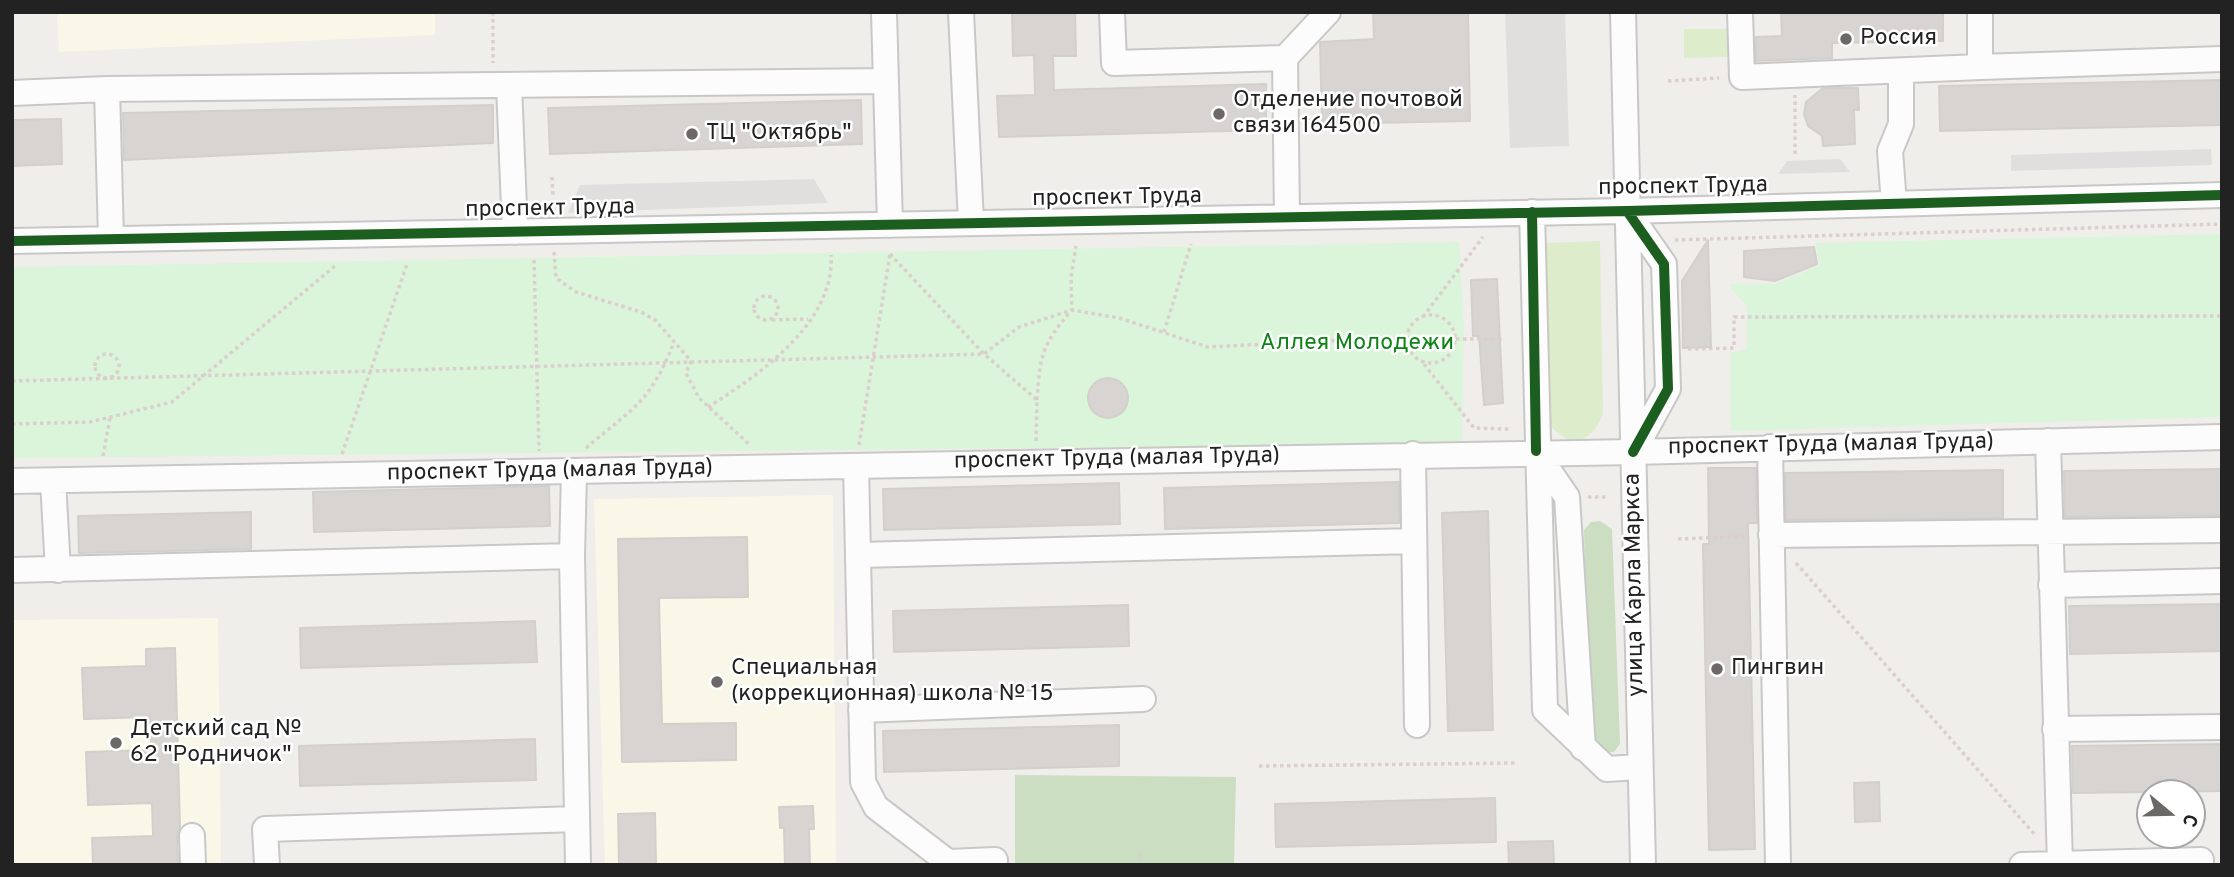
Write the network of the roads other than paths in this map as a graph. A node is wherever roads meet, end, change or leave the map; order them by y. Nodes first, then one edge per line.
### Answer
1 (884, 12) edge
2 (961, 12) edge
3 (1112, 12) edge
4 (1328, 12) edge
5 (1623, 12) edge
6 (1740, 12) edge
7 (1980, 12) edge
8 (1285, 58) junction
9 (2222, 59) edge
10 (1980, 67) junction
11 (1901, 72) junction
12 (886, 80) junction
13 (501, 85) junction
14 (107, 89) junction
15 (12, 93) edge
16 (2222, 195) edge
17 (1894, 204) junction
18 (1627, 211) junction
19 (1532, 212) junction
20 (1287, 217) junction
21 (971, 223) junction
22 (890, 225) junction
23 (515, 232) junction
24 (111, 239) junction
25 (12, 241) edge
26 (2222, 437) edge
27 (2048, 441) junction
28 (1770, 447) junction
29 (1536, 451) junction
30 (1633, 452) junction
31 (1413, 454) junction
32 (856, 466) junction
33 (557, 472) junction
34 (12, 481) edge
35 (53, 481) junction
36 (2222, 530) edge
37 (2050, 533) junction
38 (1771, 535) junction
39 (1413, 541) junction
40 (859, 555) junction
41 (572, 556) junction
42 (12, 570) edge
43 (58, 570) junction
44 (2222, 581) edge
45 (2051, 585) junction
46 (1143, 699) dead end
47 (861, 710) junction
48 (1417, 725) dead end
49 (2222, 727) edge
50 (2055, 729) junction
51 (1583, 748) junction
52 (1640, 767) junction
53 (577, 819) junction
54 (192, 836) dead end
55 (948, 863) edge
56 (2060, 864) edge
57 (193, 865) edge
58 (267, 865) edge
59 (579, 865) edge
60 (995, 865) edge
61 (1643, 865) edge
62 (1778, 865) edge
63 (2022, 865) edge
64 (2201, 865) edge

1 - 12 street
2 - 21 street
3 - 8 street
4 - 8 street
5 - 18 street, улица Карла Маркса
6 - 11 street
7 - 10 street
8 - 20 street
9 - 10 street
10 - 11 street
11 - 17 street
12 - 13 street
12 - 22 street
13 - 14 street
13 - 23 street
14 - 15 street
14 - 24 street
16 - 17 street, проспект Труда
17 - 18 street, проспект Труда
18 - 19 street, проспект Труда
18 - 30 street, улица Карла Маркса
18 - 30 street
19 - 20 street, проспект Труда
19 - 29 street
20 - 21 street, проспект Труда
21 - 22 street, проспект Труда
22 - 23 street, проспект Труда
23 - 24 street, проспект Труда
24 - 25 street, проспект Труда
26 - 27 street, проспект Труда (малая Труда)
27 - 28 street, проспект Труда (малая Труда)
27 - 37 street
28 - 30 street, проспект Труда (малая Труда)
28 - 38 street
29 - 30 street, проспект Труда (малая Труда)
29 - 31 street, проспект Труда (малая Труда)
29 - 51 street
29 - 51 street
30 - 52 street, улица Карла Маркса
31 - 32 street, проспект Труда (малая Труда)
31 - 39 street
32 - 33 street, проспект Труда (малая Труда)
32 - 40 street
33 - 35 street, проспект Труда (малая Труда)
33 - 41 street
34 - 35 street, проспект Труда (малая Труда)
35 - 43 street
36 - 37 street
37 - 38 street
37 - 45 street
38 - 62 street
39 - 40 street
39 - 48 street
40 - 47 street
41 - 43 street
41 - 53 street
42 - 43 street
44 - 45 street
45 - 50 street
46 - 47 street
47 - 55 street
49 - 50 street
50 - 56 street
51 - 52 street
52 - 61 street, улица Карла Маркса
53 - 58 street
53 - 59 street
54 - 57 street
55 - 60 street
56 - 63 street
56 - 64 street

